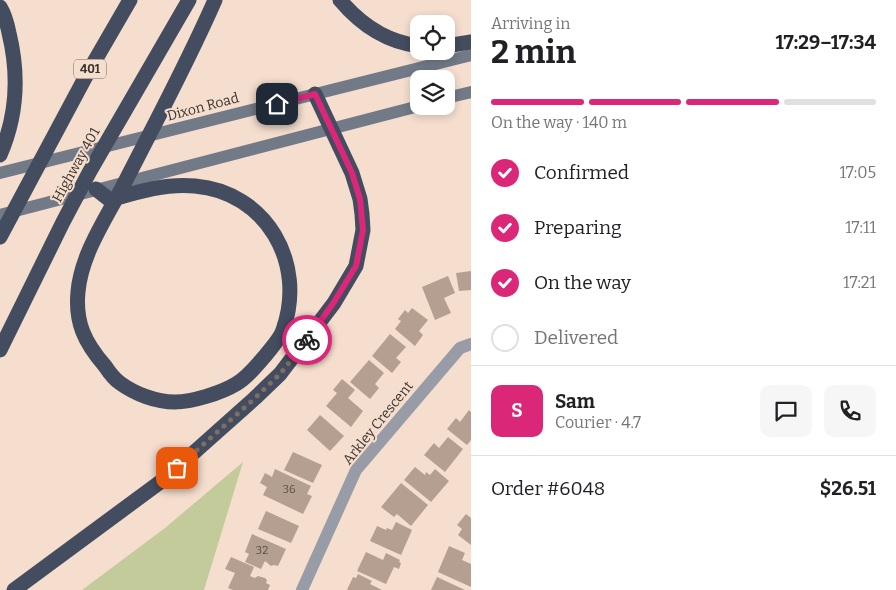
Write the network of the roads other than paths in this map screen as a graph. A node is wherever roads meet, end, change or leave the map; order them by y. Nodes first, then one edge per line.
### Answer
1 (130, 0) edge
2 (189, 0) edge
3 (215, 0) edge
4 (340, 0) edge
5 (0, 7) edge
6 (471, 42) edge
7 (410, 44) edge
8 (455, 45) edge
9 (471, 55) edge
10 (471, 92) edge
11 (315, 94) junction
12 (455, 96) edge
13 (410, 108) edge
14 (331, 128) junction
15 (1, 154) edge
16 (0, 174) edge
17 (96, 189) junction
18 (0, 215) edge
19 (0, 237) edge
20 (471, 344) edge
21 (0, 350) edge
22 (14, 590) edge
23 (302, 590) edge

1 - 19 highway, 401
2 - 21 highway, Highway 401
3 - 17 highway
4 - 7 highway
5 - 15 highway
6 - 8 highway
9 - 11 main road, Dixon Road
10 - 12 main road
11 - 14 highway
11 - 16 main road, Dixon Road
13 - 14 main road
14 - 17 main road
14 - 22 highway
17 - 18 main road
20 - 23 street, Arkley Crescent

